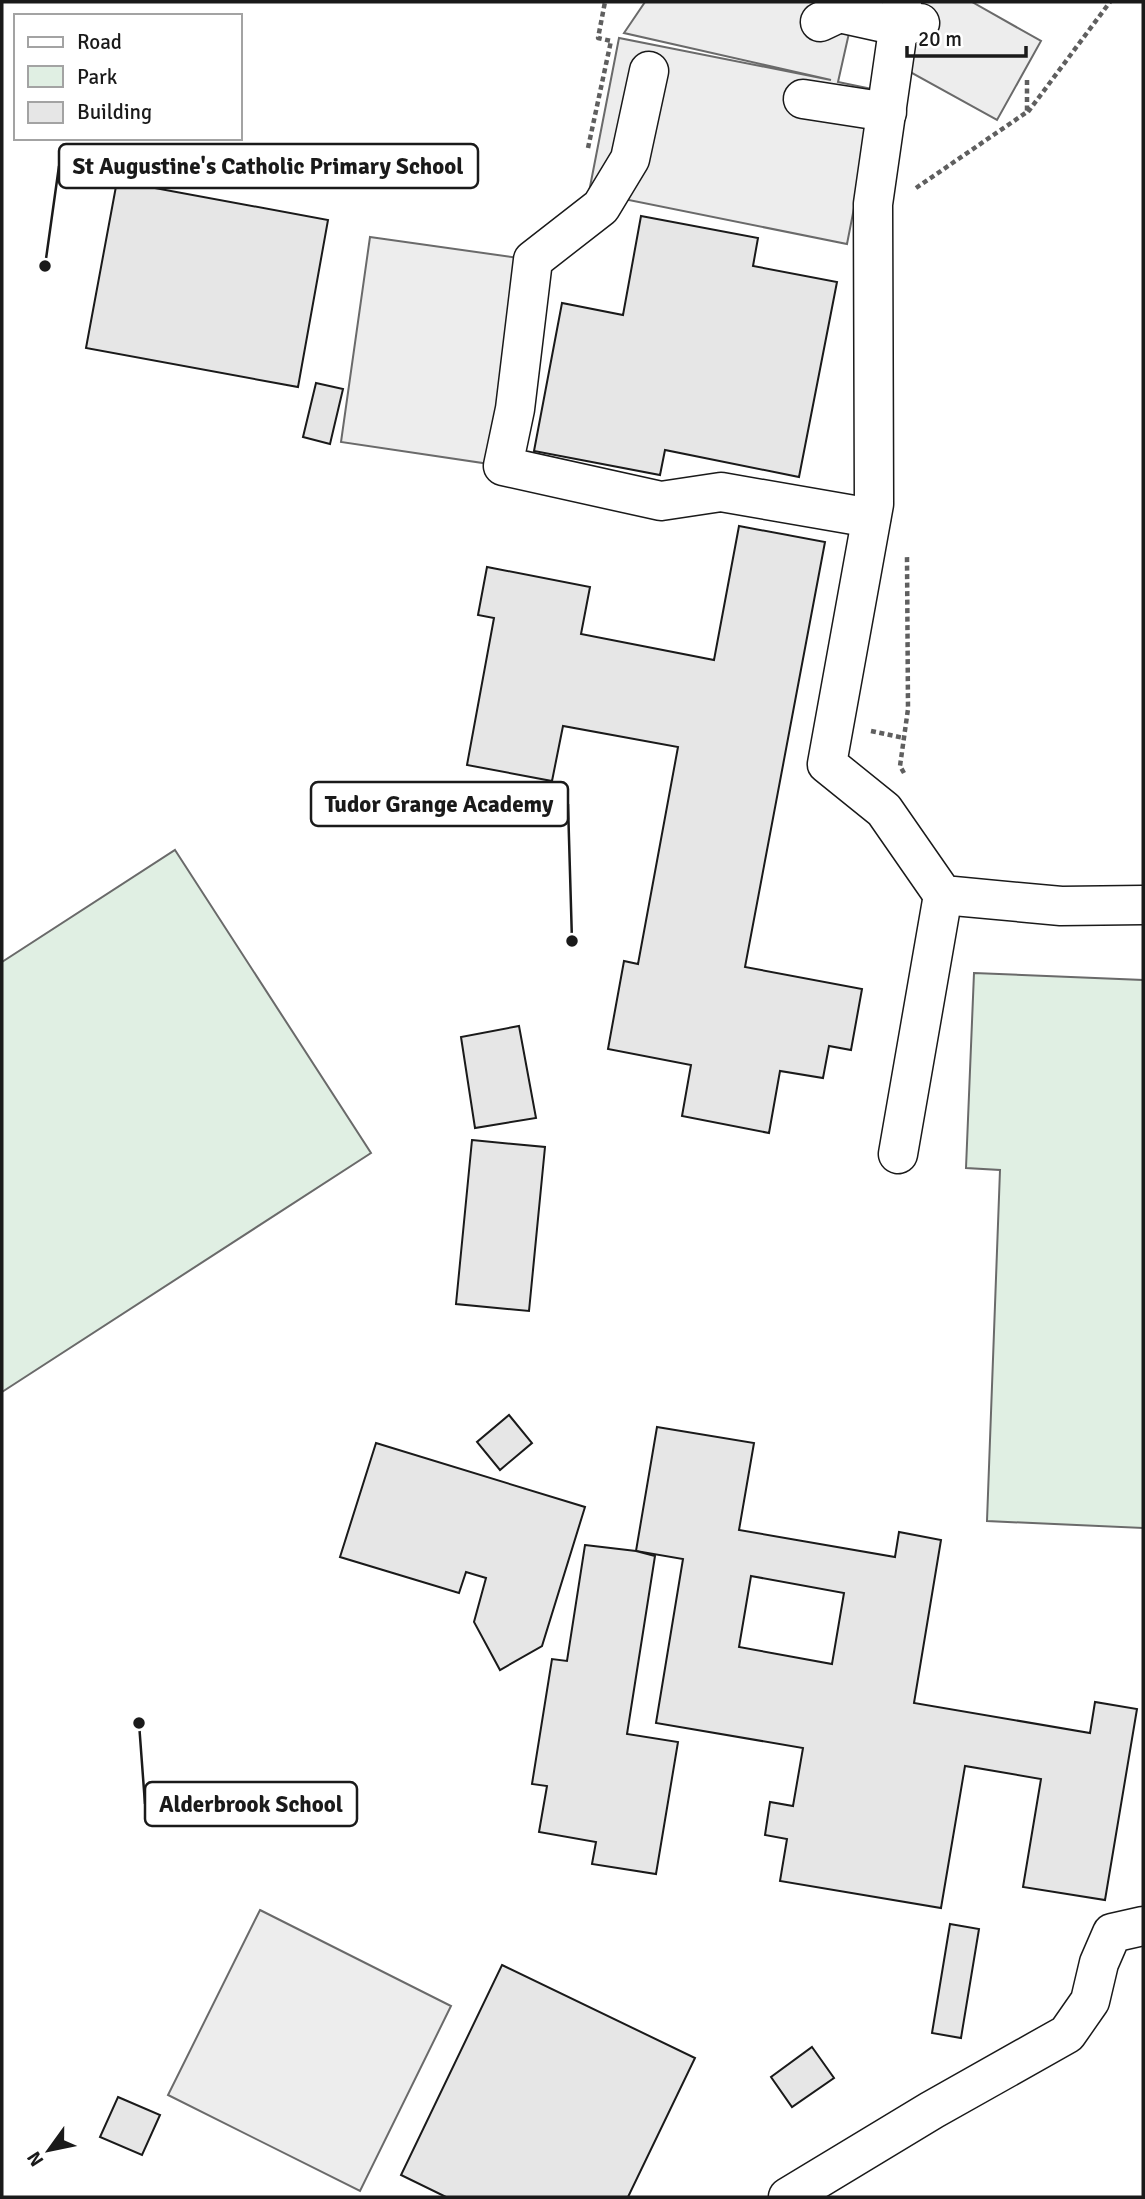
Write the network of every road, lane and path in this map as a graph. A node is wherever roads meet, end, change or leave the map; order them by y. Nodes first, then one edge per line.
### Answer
1 (605, 2) edge
2 (1110, 2) edge
3 (832, 12) edge
4 (907, 17) edge
5 (649, 71) dead end
6 (1027, 79) dead end
7 (803, 99) dead end
8 (887, 112) junction
9 (1027, 112) junction
10 (588, 148) dead end
11 (873, 204) junction
12 (871, 518) junction
13 (943, 895) junction
14 (1143, 905) edge
15 (898, 1154) dead end
16 (1143, 1926) edge
17 (788, 2197) edge

1 - 10 path
2 - 9 path
3 - 4 lane
4 - 8 lane
5 - 12 lane
6 - 9 path
7 - 8 lane
8 - 11 lane
9 - 11 path
11 - 12 lane
12 - 13 lane
13 - 14 lane
13 - 15 lane
16 - 17 lane

